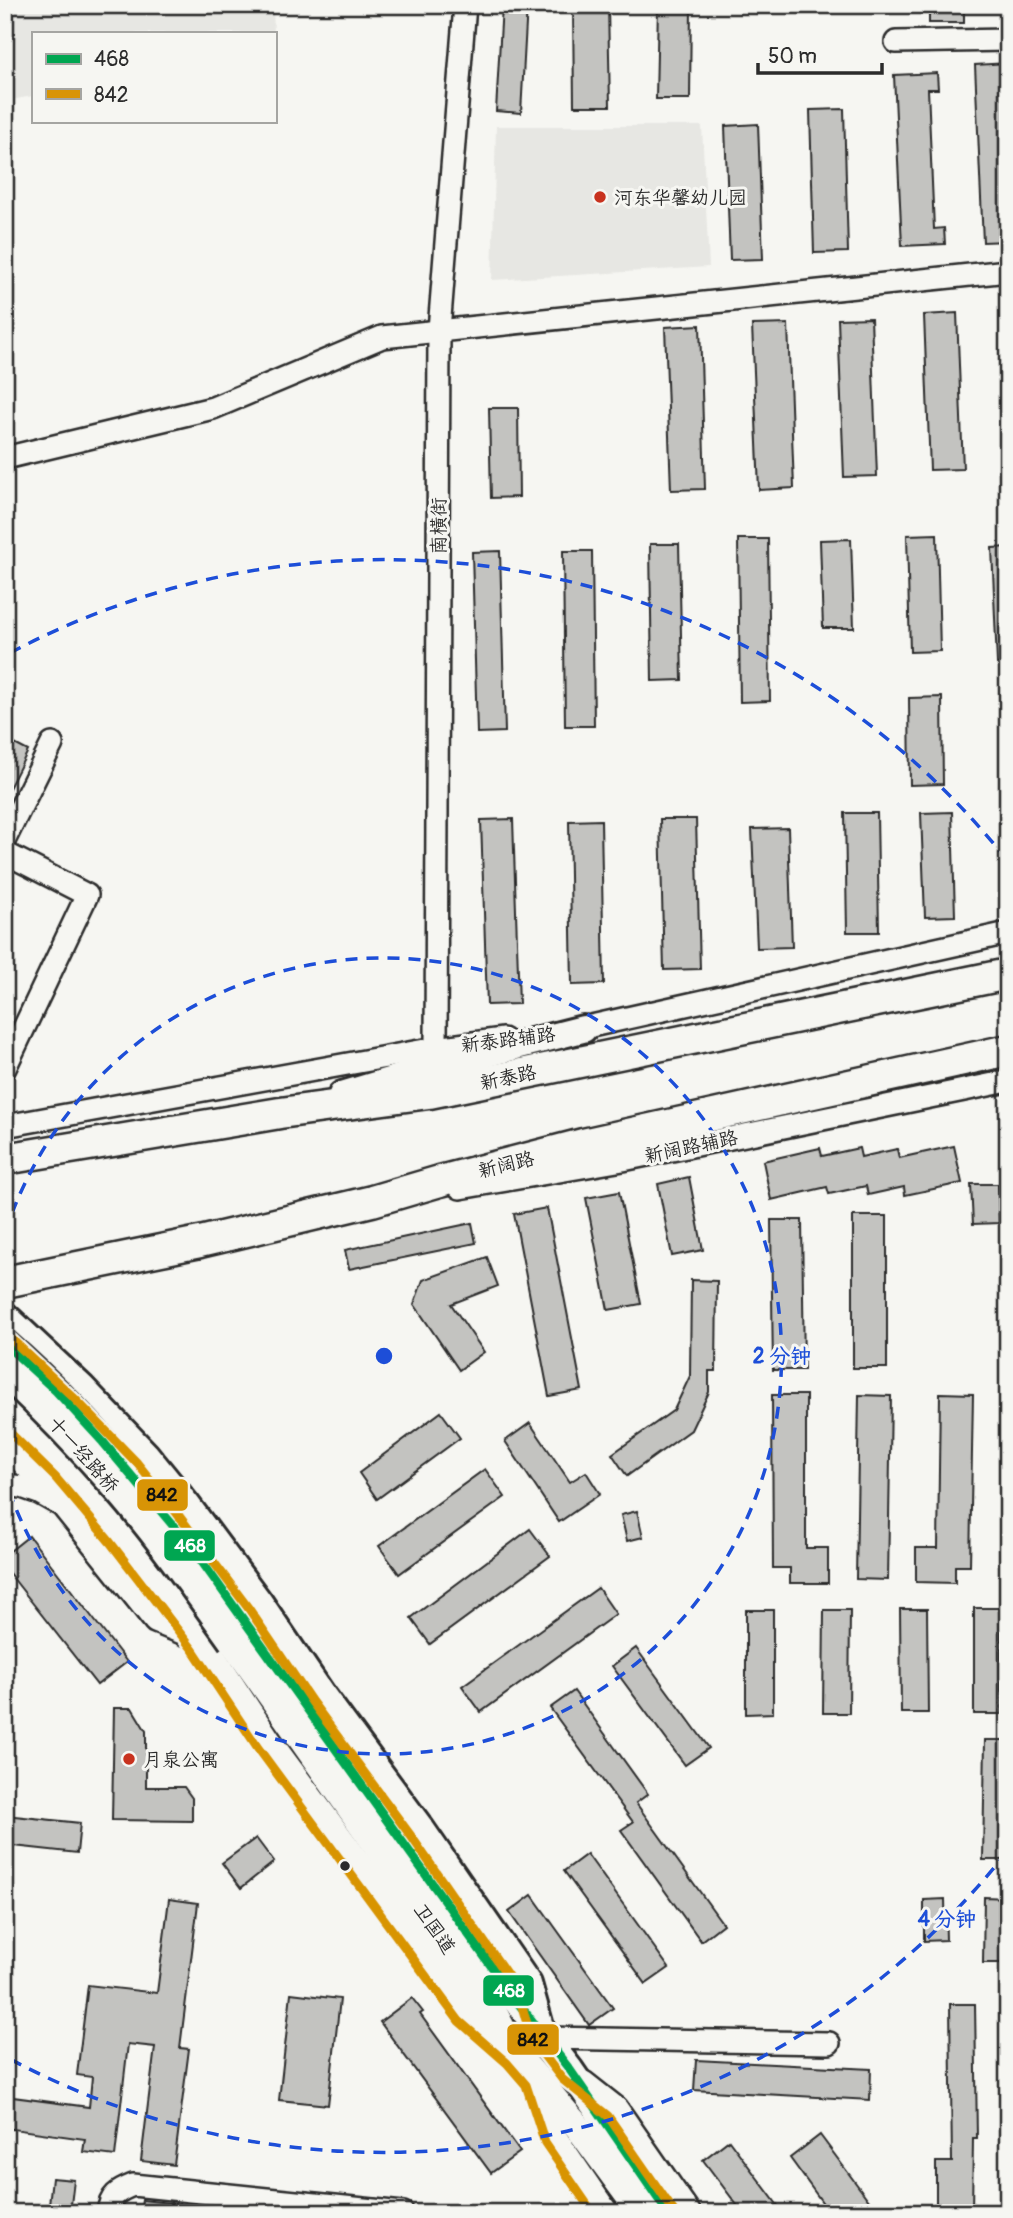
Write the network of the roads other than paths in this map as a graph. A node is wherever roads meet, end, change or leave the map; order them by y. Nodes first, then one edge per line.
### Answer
1 (465, 5) edge
2 (1008, 40) edge
3 (896, 42) dead end
4 (1008, 271) edge
5 (439, 330) junction
6 (5, 458) edge
7 (52, 744) dead end
8 (5, 839) edge
9 (5, 853) edge
10 (1008, 933) edge
11 (1008, 974) edge
12 (583, 1029) junction
13 (436, 1048) junction
14 (1008, 1050) edge
15 (5, 1068) edge
16 (1008, 1081) edge
17 (280, 1114) junction
18 (5, 1126) edge
19 (5, 1159) edge
20 (372, 1201) junction
21 (5, 1282) edge
22 (5, 1316) edge
23 (5, 1344) edge
24 (5, 1373) edge
25 (5, 1410) edge
26 (5, 1445) edge
27 (5, 1485) edge
28 (62, 1506) junction
29 (259, 1602) junction
30 (241, 1634) junction
31 (203, 1643) junction
32 (502, 2002) junction
33 (543, 2034) junction
34 (829, 2043) dead end
35 (516, 2054) junction
36 (570, 2070) junction
37 (537, 2079) junction
38 (588, 2120) junction
39 (108, 2213) edge
40 (403, 2213) edge
41 (608, 2213) edge
42 (641, 2213) edge
43 (668, 2213) edge
44 (690, 2213) edge

1 - 5 street, 南横街
2 - 3 street
4 - 5 street
5 - 6 street
5 - 13 street, 南横街
7 - 8 street
9 - 15 street
10 - 12 street, 新泰路辅路
11 - 17 highway, 新泰路
12 - 13 street, 新泰路辅路
12 - 17 main road
13 - 18 street, 新泰路辅路
14 - 20 highway, 新阔路
16 - 20 street, 新阔路辅路
17 - 19 highway, 新泰路
20 - 21 highway, 新阔路
22 - 29 main road
23 - 30 main road, 十一经路桥, bridge
24 - 30 main road, 十一经路桥, bridge
25 - 31 main road
26 - 28 street
27 - 28 street
28 - 31 street
29 - 31 street
29 - 33 main road
30 - 32 main road, 卫国道
31 - 35 main road
32 - 33 main road, 卫国道
32 - 35 main road, 卫国道
33 - 34 street
33 - 36 main road, 卫国道
35 - 37 main road, 卫国道
36 - 38 main road, 卫国道
36 - 44 street
37 - 38 main road, 卫国道
37 - 41 street
38 - 42 main road, 卫国道
38 - 43 main road, 卫国道
39 - 40 street

